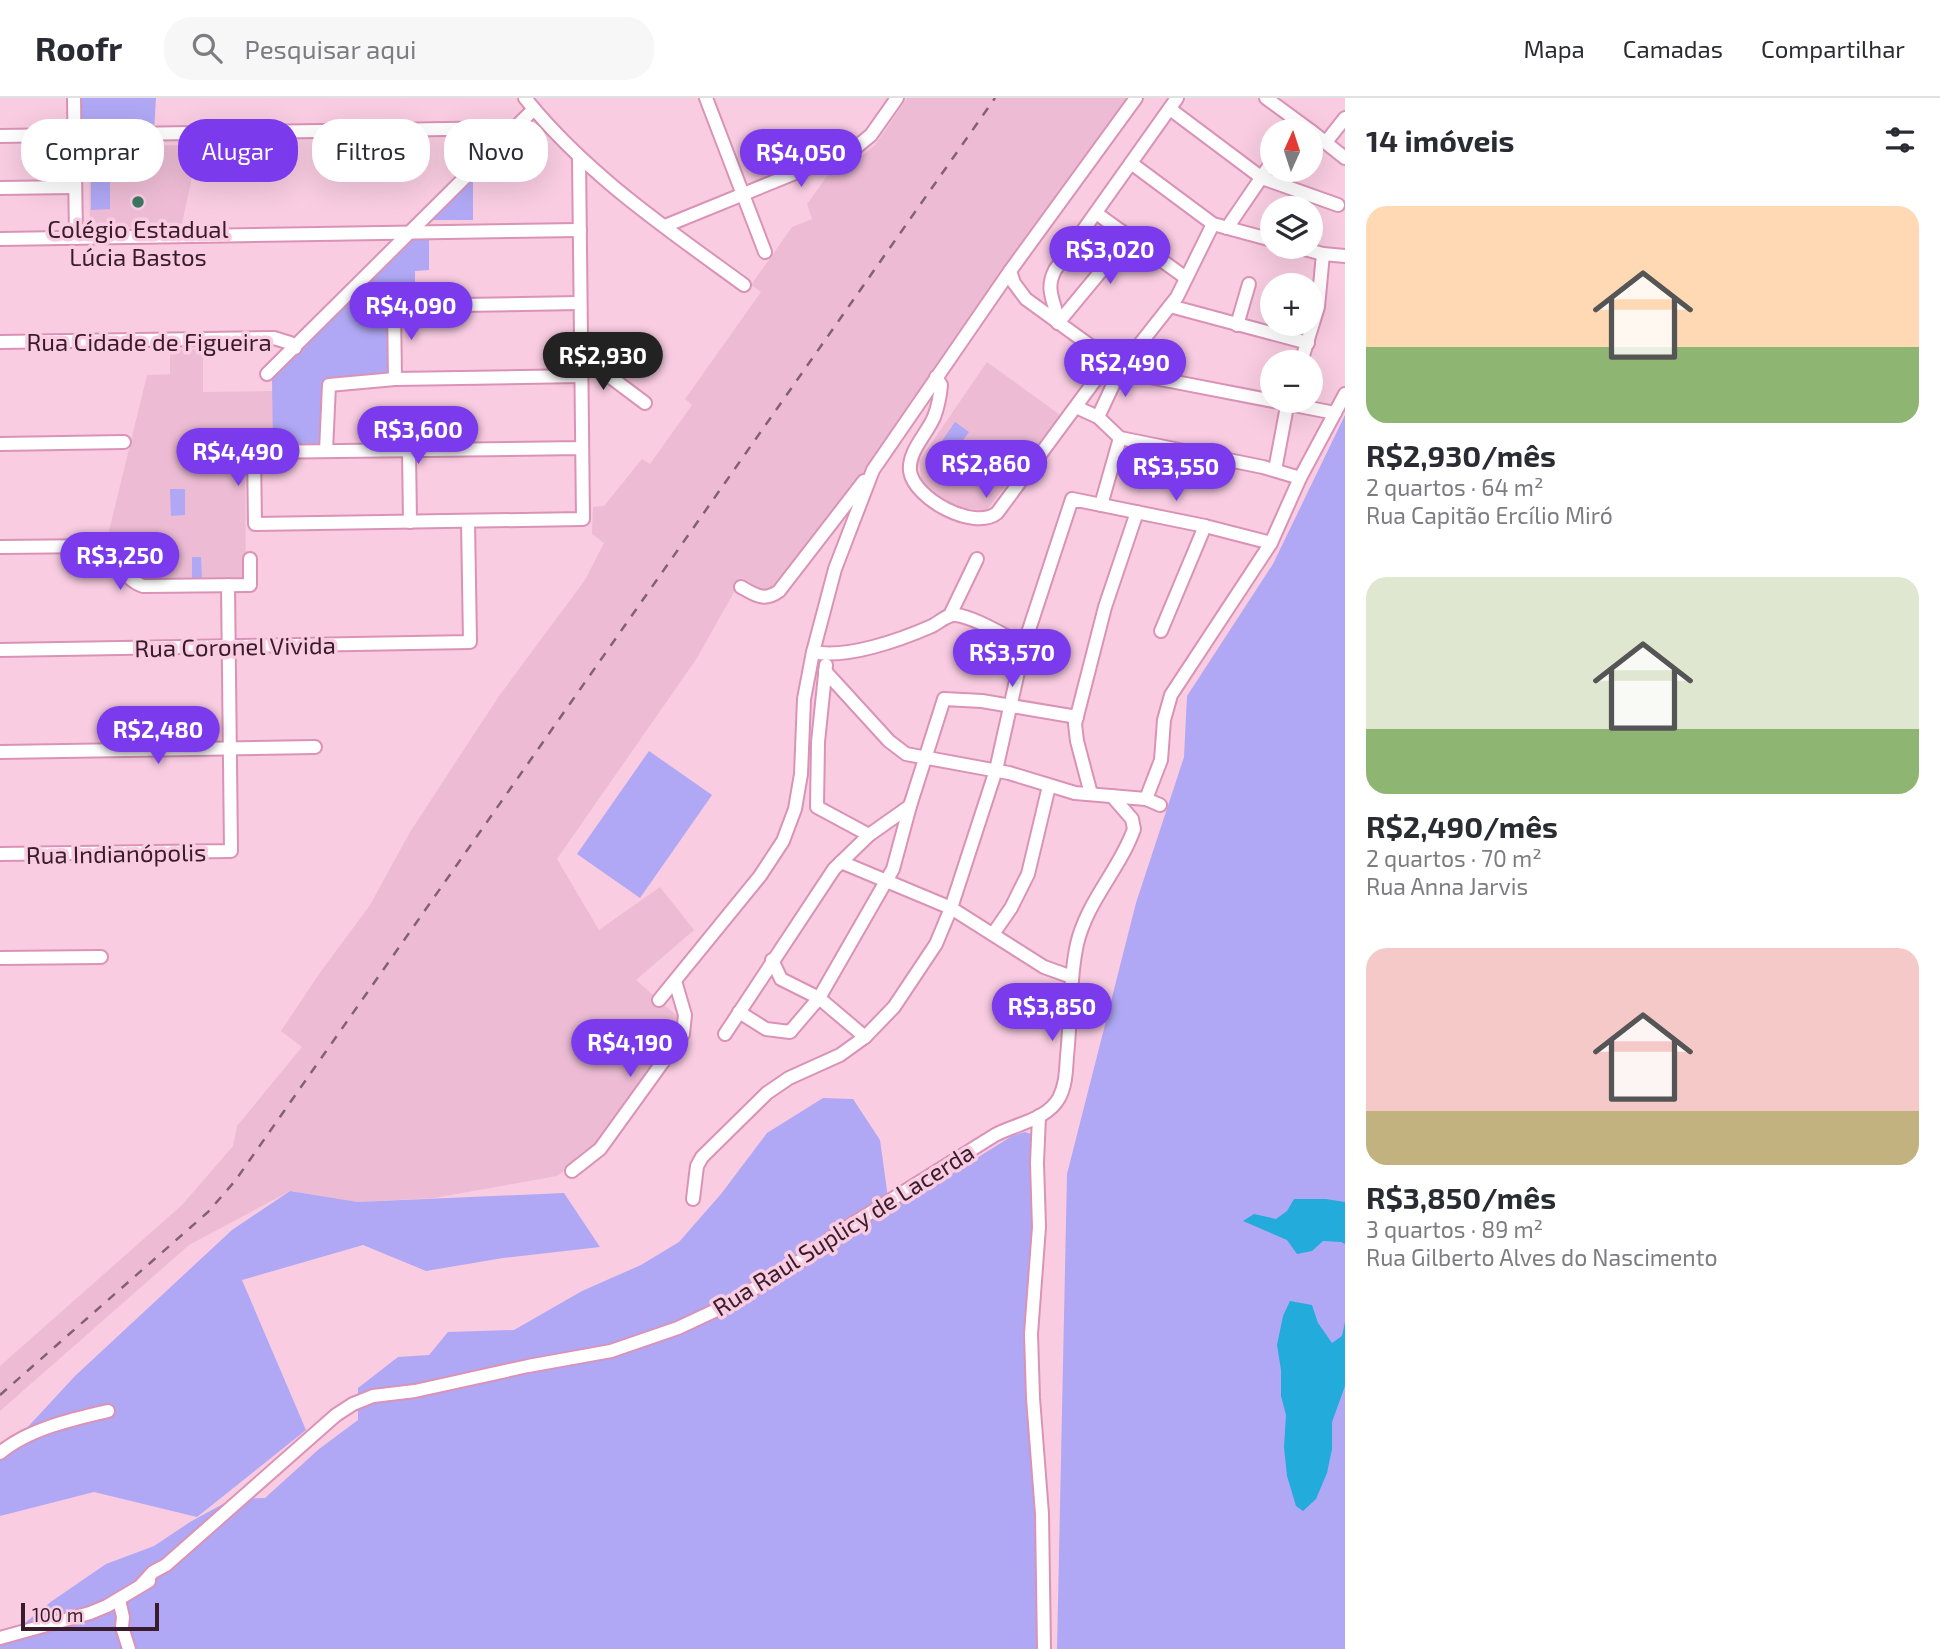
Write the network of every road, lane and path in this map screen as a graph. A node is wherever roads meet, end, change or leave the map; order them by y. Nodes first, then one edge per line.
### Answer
1 (74, 98) edge
2 (525, 98) edge
3 (706, 98) edge
4 (897, 98) edge
5 (1136, 98) edge
6 (1266, 98) edge
7 (1173, 103) edge
8 (534, 109) junction
9 (1345, 118) edge
10 (73, 119) edge
11 (524, 119) edge
12 (1288, 119) edge
13 (444, 129) edge
14 (164, 134) edge
15 (0, 136) edge
16 (21, 136) edge
17 (1323, 140) edge
18 (1326, 142) junction
19 (1345, 158) edge
20 (579, 159) junction
21 (1131, 163) junction
22 (1260, 175) edge
23 (1260, 180) edge
24 (74, 182) edge
25 (461, 182) edge
26 (1276, 182) edge
27 (74, 187) junction
28 (0, 188) edge
29 (743, 195) junction
30 (1338, 205) dead end
31 (1096, 213) junction
32 (1213, 223) junction
33 (665, 226) junction
34 (1227, 228) junction
35 (580, 230) junction
36 (1121, 231) junction
37 (410, 233) junction
38 (1260, 237) edge
39 (76, 238) junction
40 (0, 239) edge
41 (765, 251) dead end
42 (1323, 254) edge
43 (1345, 256) edge
44 (1323, 259) edge
45 (1010, 271) junction
46 (1186, 278) junction
47 (1249, 284) dead end
48 (744, 285) dead end
49 (580, 303) junction
50 (1170, 306) junction
51 (1058, 323) junction
52 (1237, 325) junction
53 (0, 342) edge
54 (1308, 343) junction
55 (295, 348) junction
56 (1305, 350) edge
57 (581, 355) junction
58 (1116, 364) junction
59 (267, 374) dead end
60 (581, 376) junction
61 (936, 377) junction
62 (395, 379) junction
63 (1345, 394) edge
64 (1260, 397) edge
65 (645, 403) dead end
66 (1076, 407) junction
67 (1323, 410) edge
68 (1285, 413) edge
69 (1335, 413) junction
70 (1098, 417) junction
71 (1120, 438) junction
72 (124, 442) dead end
73 (0, 444) edge
74 (582, 447) junction
75 (409, 450) junction
76 (326, 451) junction
77 (873, 470) junction
78 (1275, 470) junction
79 (1300, 478) junction
80 (1101, 505) junction
81 (1137, 512) junction
82 (468, 521) junction
83 (410, 522) junction
84 (1205, 526) junction
85 (1271, 543) junction
86 (0, 547) edge
87 (250, 559) dead end
88 (977, 559) dead end
89 (228, 585) junction
90 (741, 586) dead end
91 (950, 615) junction
92 (1161, 631) dead end
93 (1024, 645) junction
94 (229, 646) junction
95 (0, 650) edge
96 (820, 653) junction
97 (825, 671) junction
98 (1011, 705) junction
99 (1077, 717) junction
100 (315, 747) dead end
101 (230, 748) junction
102 (0, 752) edge
103 (926, 758) junction
104 (996, 770) junction
105 (1049, 786) junction
106 (1091, 794) junction
107 (1112, 796) junction
108 (1146, 799) junction
109 (1160, 805) dead end
110 (910, 806) junction
111 (869, 835) junction
112 (0, 854) edge
113 (841, 862) junction
114 (887, 882) junction
115 (951, 908) junction
116 (993, 934) junction
117 (101, 957) dead end
118 (0, 958) edge
119 (772, 960) junction
120 (1072, 977) junction
121 (675, 981) junction
122 (819, 998) junction
123 (659, 1000) dead end
124 (739, 1012) junction
125 (725, 1034) dead end
126 (865, 1037) junction
127 (1039, 1116) junction
128 (572, 1171) dead end
129 (693, 1199) dead end
130 (108, 1411) dead end
131 (0, 1453) edge
132 (108, 1605) junction
133 (0, 1638) edge
134 (129, 1649) edge
135 (1044, 1649) edge

1 - 10 street
2 - 8 street
3 - 29 street
4 - 29 street
5 - 45 street
6 - 12 street
7 - 21 street
7 - 22 street
8 - 11 street
8 - 20 street
9 - 18 street
13 - 14 street
15 - 16 street
17 - 18 street
18 - 19 street
20 - 33 street
20 - 35 street
21 - 31 street
21 - 32 street
23 - 34 street
24 - 27 street
25 - 37 street
26 - 30 street
27 - 28 street
27 - 39 street
29 - 33 street
29 - 41 street
31 - 36 street
31 - 51 street
32 - 34 street
32 - 46 street
33 - 48 street
34 - 38 street
35 - 37 street
35 - 49 street
36 - 46 street
36 - 51 street
37 - 39 street
37 - 55 street
39 - 40 street
42 - 43 street
44 - 54 street
45 - 51 street
45 - 61 street
46 - 50 street
47 - 52 street
49 - 57 street
49 - 62 street
50 - 52 street
50 - 58 street
51 - 58 street
52 - 54 street
53 - 55 street, Rua Cidade de Figueira
54 - 56 street
55 - 59 street
57 - 60 street
57 - 65 street
58 - 64 street
58 - 66 street
58 - 70 street
60 - 62 street
60 - 74 street
61 - 66 street
61 - 77 street
62 - 76 street
63 - 69 street
66 - 70 street
67 - 69 street
68 - 78 street
69 - 79 street
70 - 71 street
71 - 78 street
71 - 80 street
72 - 73 street
74 - 75 street
74 - 82 street
75 - 76 street
75 - 83 street
76 - 83 street
77 - 90 street
77 - 96 street
78 - 79 street
79 - 85 street
80 - 81 street
80 - 93 street
81 - 84 street
81 - 99 street
82 - 83 street
82 - 94 street, Rua Coronel Vivida
84 - 85 street
84 - 92 street
85 - 108 street
86 - 89 street
87 - 89 street
88 - 91 street
89 - 94 street
91 - 93 street
91 - 96 street
93 - 98 street
94 - 95 street, Rua Coronel Vivida
94 - 101 street
96 - 97 street
96 - 121 street
97 - 103 street
97 - 111 street
98 - 99 street
98 - 103 street
98 - 104 street
99 - 106 street
100 - 101 street
101 - 102 street
101 - 112 street, Rua Indianópolis
103 - 104 street
103 - 110 street
104 - 105 street
104 - 115 street
105 - 106 street
105 - 116 street
106 - 107 street
107 - 108 street
107 - 120 street
108 - 109 street
110 - 111 street
110 - 114 street
111 - 113 street
113 - 114 street
113 - 119 street
114 - 115 street
114 - 122 street
115 - 116 street
115 - 126 street
116 - 120 street
117 - 118 street
119 - 122 street
119 - 124 street
120 - 127 street
121 - 123 street
121 - 128 street
122 - 124 street
122 - 126 street
124 - 125 street
126 - 129 street
127 - 132 street, Rua Raul Suplicy de Lacerda
127 - 135 street
130 - 131 street
132 - 133 street, Rua Raul Suplicy de Lacerda
132 - 134 street

